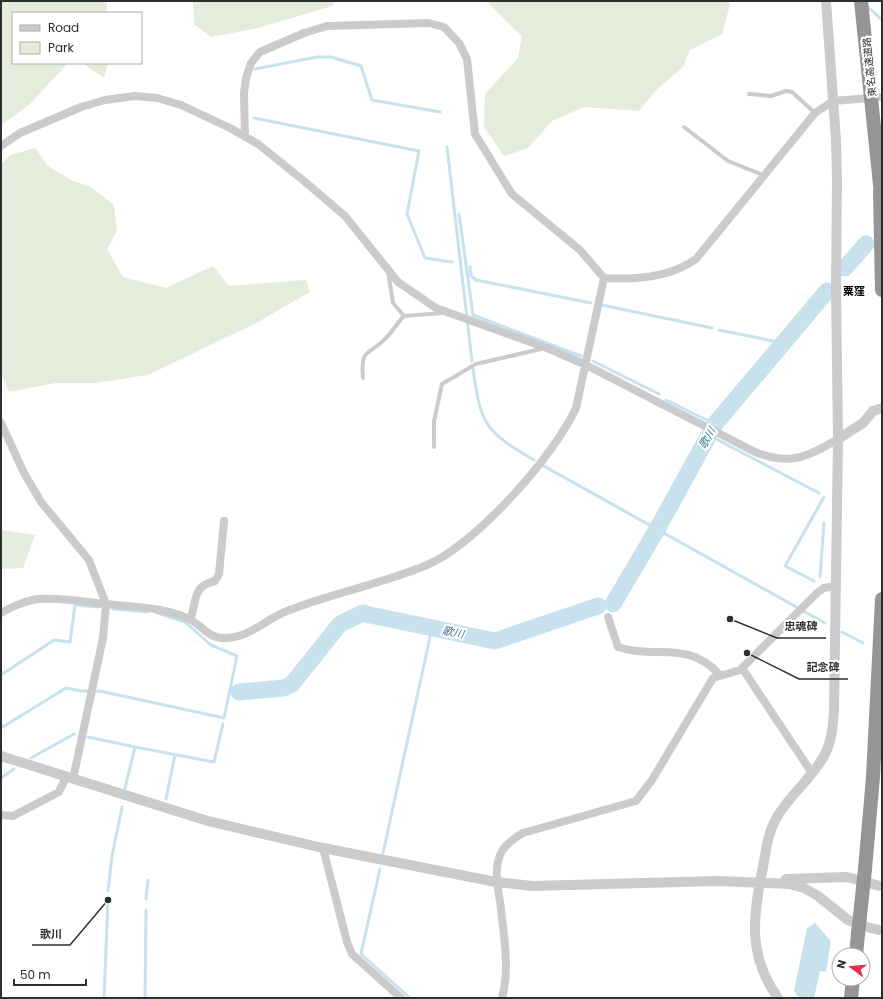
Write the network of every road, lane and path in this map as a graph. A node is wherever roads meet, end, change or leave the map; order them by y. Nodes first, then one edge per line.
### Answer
1 (826, 1) edge
2 (861, 1) edge
3 (749, 94) dead end
4 (882, 97) edge
5 (833, 101) junction
6 (816, 113) junction
7 (684, 127) dead end
8 (245, 137) junction
9 (1, 146) edge
10 (763, 175) junction
11 (880, 175) junction
12 (882, 204) edge
13 (388, 271) junction
14 (604, 278) junction
15 (882, 290) edge
16 (448, 313) junction
17 (404, 316) junction
18 (547, 348) junction
19 (586, 365) junction
20 (363, 378) dead end
21 (882, 408) edge
22 (1, 423) edge
23 (838, 439) junction
24 (434, 447) dead end
25 (224, 521) dead end
26 (835, 586) junction
27 (882, 599) edge
28 (106, 604) junction
29 (1, 613) edge
30 (608, 617) dead end
31 (190, 619) junction
32 (742, 668) junction
33 (720, 675) junction
34 (1, 756) edge
35 (812, 773) junction
36 (69, 778) junction
37 (1, 816) edge
38 (323, 848) junction
39 (496, 882) junction
40 (760, 882) junction
41 (880, 886) dead end
42 (880, 930) dead end
43 (857, 947) edge
44 (852, 987) edge
45 (401, 998) edge
46 (502, 998) edge
47 (778, 998) edge
48 (851, 998) edge

1 - 5 street
2 - 11 highway, 東名高速道路, bridge
3 - 6 lane
4 - 5 street
5 - 6 street
5 - 23 street
6 - 10 street
7 - 10 lane
8 - 9 street
8 - 13 street
8 - 14 street
10 - 14 street
11 - 12 highway, 東名高速道路, bridge
11 - 15 highway, bridge
13 - 16 street
13 - 17 lane
14 - 19 street
16 - 17 lane
16 - 18 street
17 - 20 lane
18 - 19 street
18 - 24 lane
19 - 23 street
19 - 31 street
21 - 23 street
22 - 28 street
23 - 26 street
25 - 31 street
26 - 32 street
26 - 35 street
27 - 43 highway, bridge
28 - 29 street
28 - 31 street
28 - 36 street
30 - 33 street
32 - 33 street
32 - 35 street
33 - 39 street
34 - 36 street
35 - 40 street
36 - 37 street
36 - 38 street
38 - 39 street
38 - 45 street
39 - 40 street
39 - 46 street
40 - 41 street
40 - 42 street
40 - 47 street
44 - 48 highway

